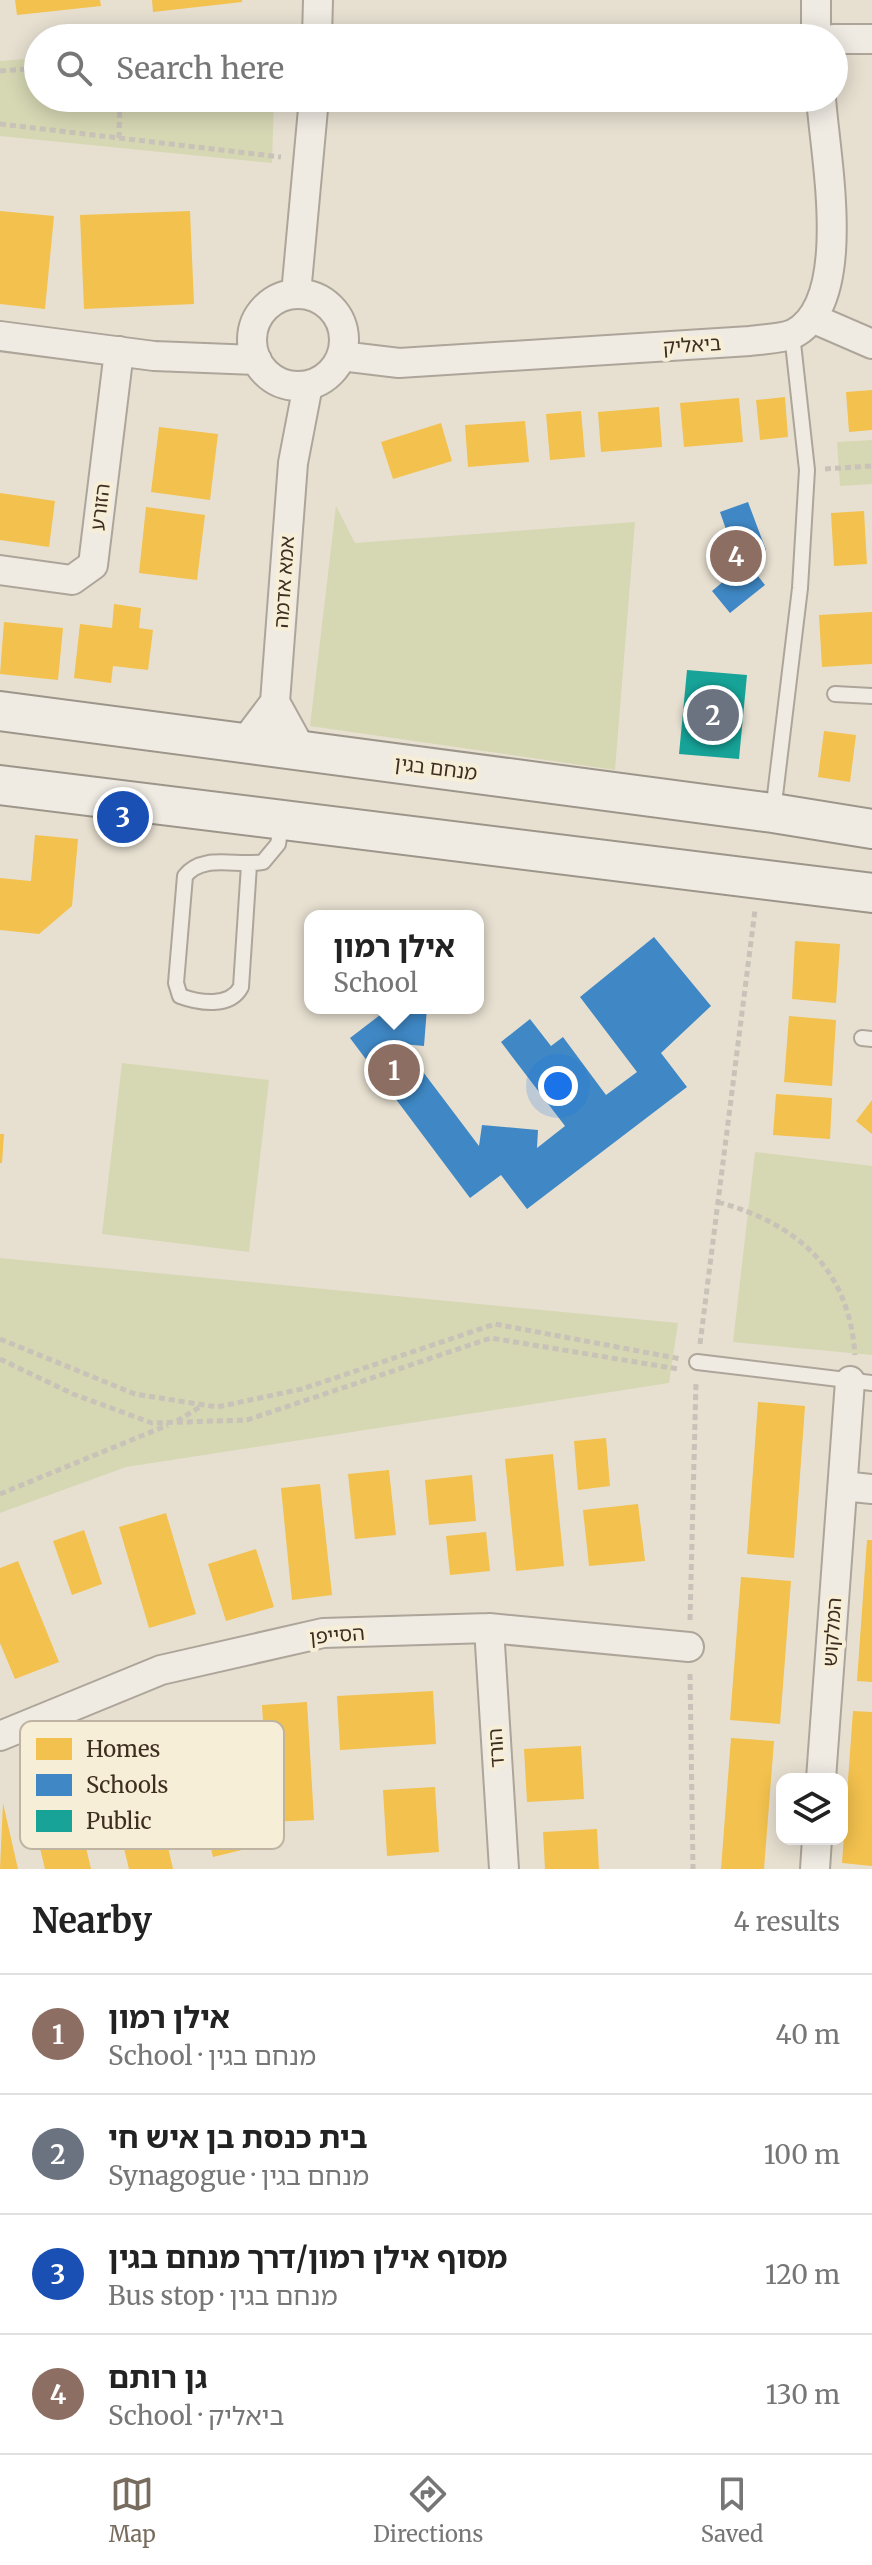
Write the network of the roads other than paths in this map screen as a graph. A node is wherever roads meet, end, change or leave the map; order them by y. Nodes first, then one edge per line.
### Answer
1 (318, 0) edge
2 (816, 0) edge
3 (317, 24) edge
4 (816, 24) edge
5 (848, 39) edge
6 (872, 39) edge
7 (313, 112) edge
8 (822, 112) edge
9 (296, 294) junction
10 (802, 326) junction
11 (0, 336) edge
12 (872, 344) edge
13 (119, 351) junction
14 (341, 356) junction
15 (257, 360) junction
16 (278, 381) junction
17 (308, 385) junction
18 (293, 463) junction
19 (0, 570) edge
20 (835, 694) dead end
21 (872, 696) edge
22 (275, 702) junction
23 (0, 711) edge
24 (244, 743) junction
25 (302, 751) junction
26 (0, 785) edge
27 (773, 813) junction
28 (282, 820) junction
29 (872, 829) edge
30 (249, 865) junction
31 (872, 893) edge
32 (697, 1362) road end
33 (861, 1382) edge
34 (843, 1486) junction
35 (872, 1489) edge
36 (489, 1628) junction
37 (689, 1647) dead end
38 (37, 1721) edge
39 (20, 1728) edge
40 (0, 1736) edge
41 (821, 1773) edge
42 (817, 1845) edge
43 (504, 1869) edge
44 (815, 1869) edge

1 - 3 street
2 - 4 street
5 - 6 street
7 - 9 street
8 - 10 street
9 - 14 street
9 - 15 street
10 - 12 street
10 - 14 street, ביאליק
10 - 27 lane
11 - 13 street
13 - 15 street
13 - 19 street, הזורע
14 - 17 street
15 - 16 street
16 - 17 street
16 - 18 street, אמא אדמה
17 - 18 street, אמא אדמה
18 - 22 street, אמא אדמה
20 - 21 lane
22 - 24 street
22 - 25 street
23 - 24 main road, מנחם בגין
24 - 25 main road, מנחם בגין
25 - 27 main road, מנחם בגין
26 - 28 main road
27 - 29 main road, מנחם בגין
28 - 30 lane
28 - 31 main road
30 - 30 lane
32 - 33 lane
33 - 34 street, המלקוש
34 - 35 street
34 - 41 street, המלקוש
36 - 37 street, הסייפן
36 - 38 street, הסייפן
36 - 43 street, הורד
39 - 40 street, הסייפן
42 - 44 street

